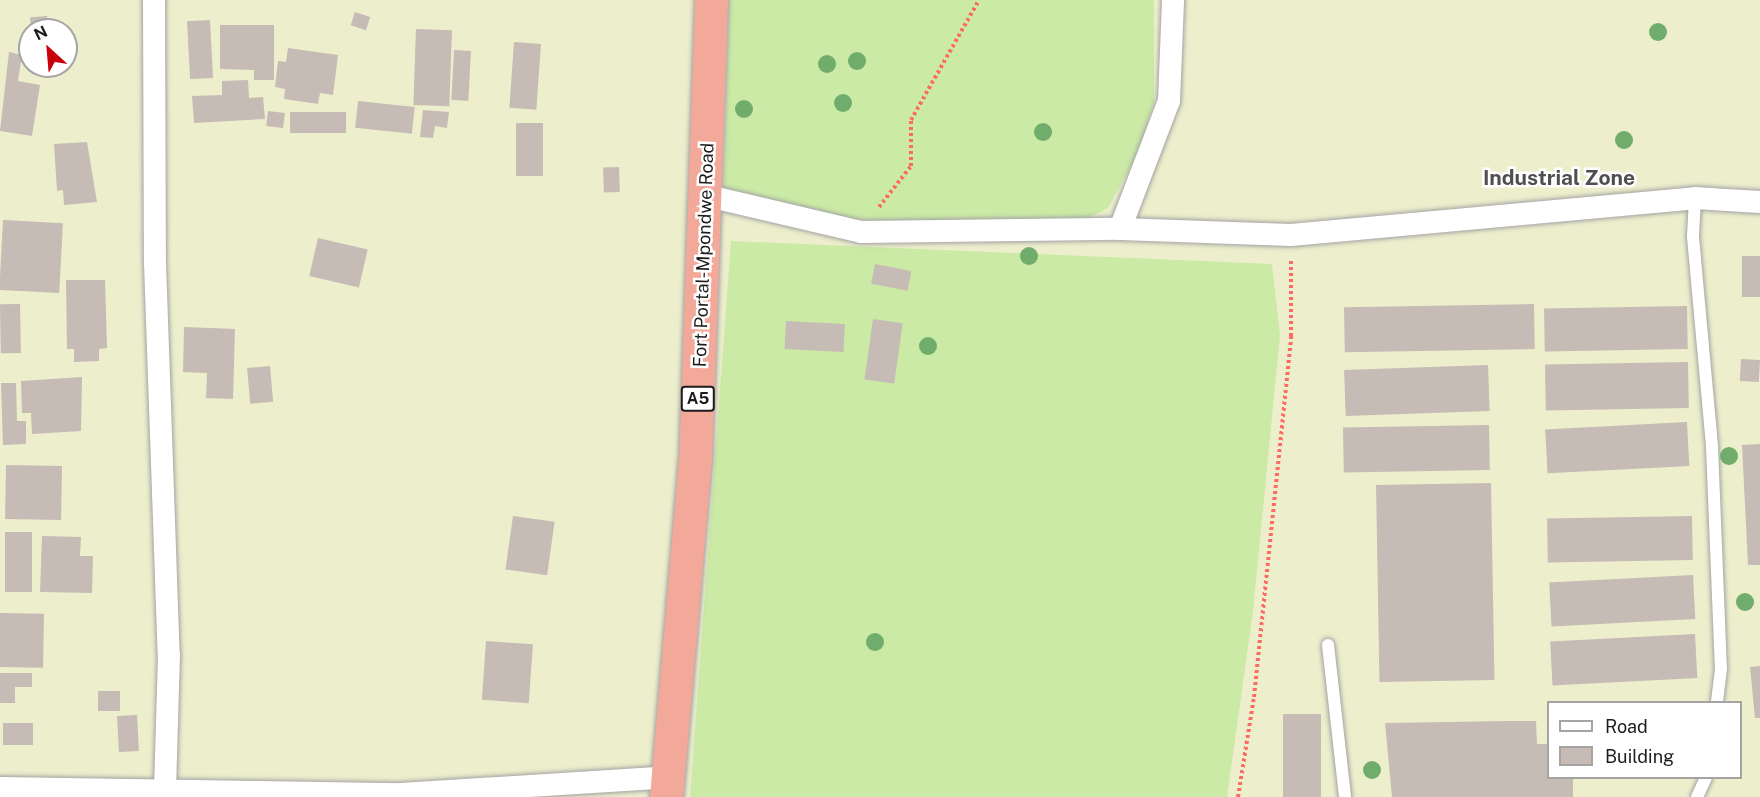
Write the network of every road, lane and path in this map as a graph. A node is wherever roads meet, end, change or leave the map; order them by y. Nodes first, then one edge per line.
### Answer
1 (154, 0) edge
2 (711, 0) edge
3 (979, 0) edge
4 (1173, 0) edge
5 (708, 196) junction
6 (1695, 198) junction
7 (1760, 202) edge
8 (1120, 229) junction
9 (861, 232) junction
10 (1291, 235) junction
11 (1328, 645) dead end
12 (1717, 701) edge
13 (1705, 779) edge
14 (667, 787) edge
15 (0, 788) edge
16 (165, 789) junction
17 (1238, 797) edge
18 (1345, 797) edge
19 (1697, 797) edge

1 - 16 street
2 - 5 highway, Fort Portal-Mpondwe Road / A5
3 - 9 path
4 - 8 street
5 - 9 street
5 - 14 highway, Fort Portal-Mpondwe Road / A5
6 - 7 street
6 - 10 street
6 - 12 lane
8 - 9 street
8 - 10 street
10 - 17 path
11 - 18 lane
13 - 19 lane
14 - 16 street
15 - 16 street

